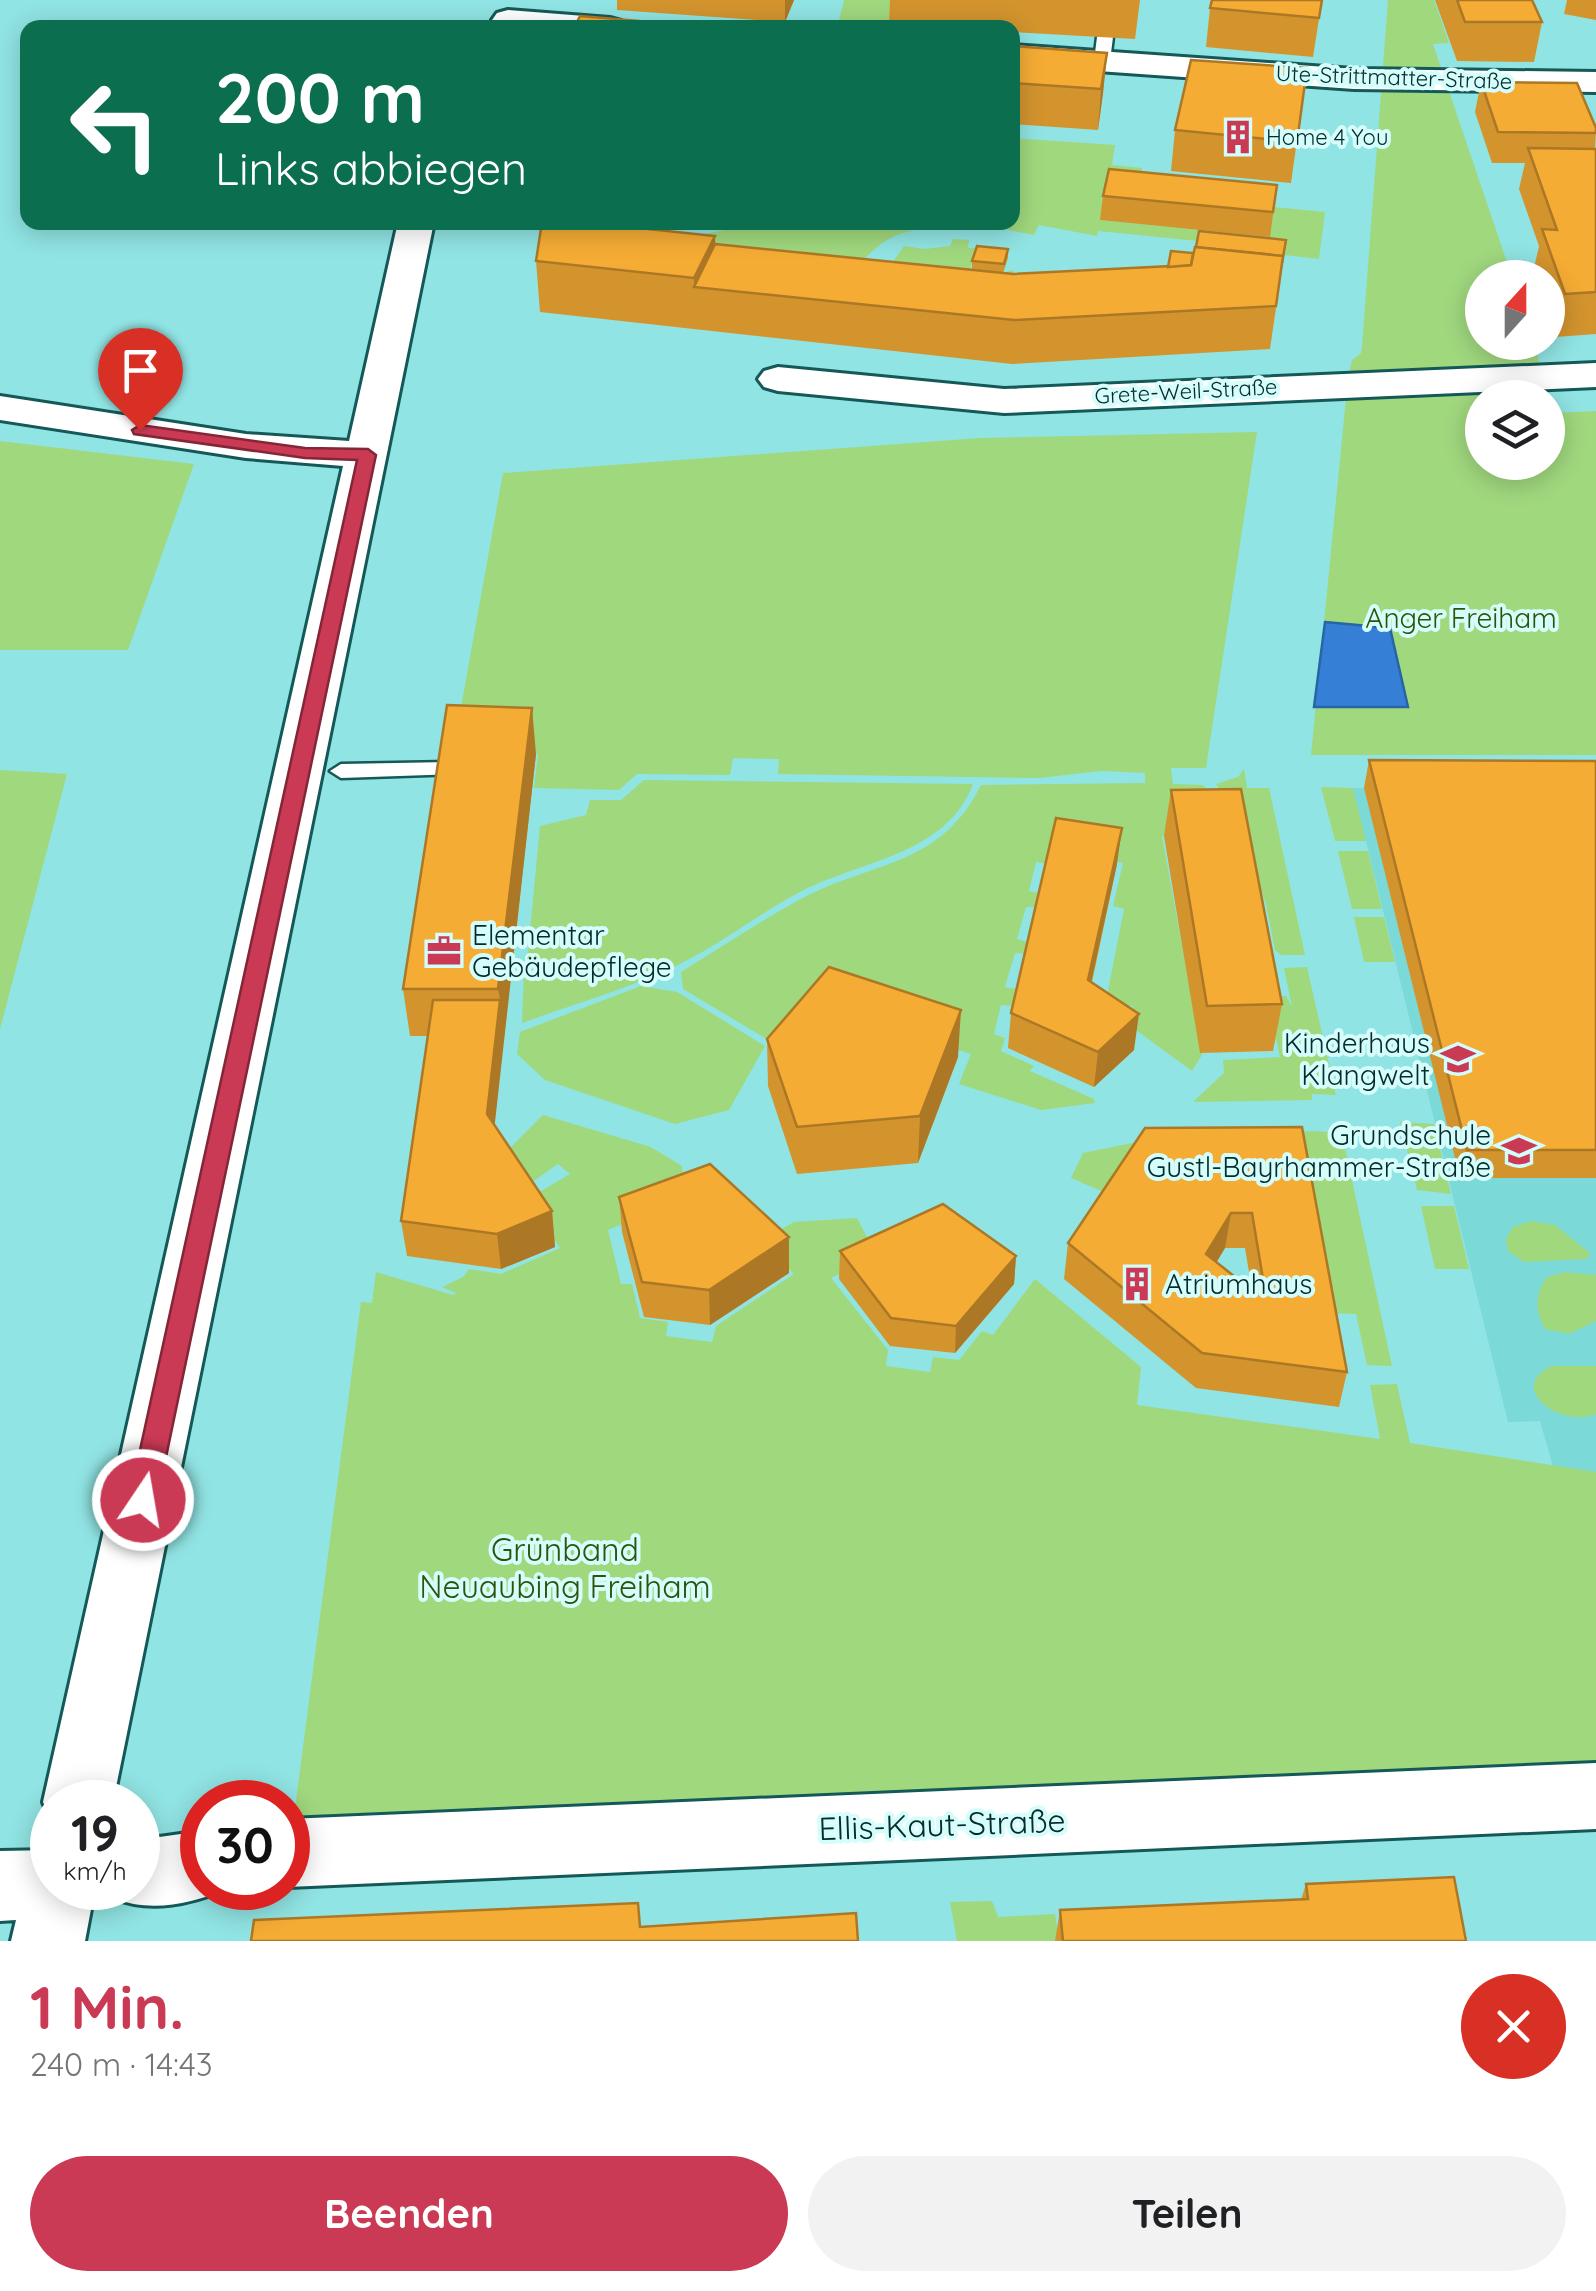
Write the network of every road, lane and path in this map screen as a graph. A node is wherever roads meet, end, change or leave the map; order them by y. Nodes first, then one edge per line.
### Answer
1 (513, 16) edge
2 (545, 20) edge
3 (1020, 56) edge
4 (1596, 82) edge
5 (414, 230) edge
6 (1596, 375) edge
7 (778, 379) dead end
8 (0, 408) edge
9 (368, 455) junction
10 (450, 769) edge
11 (341, 771) dead end
12 (83, 1780) edge
13 (1596, 1796) edge
14 (310, 1852) edge
15 (30, 1885) edge
16 (0, 1886) edge
17 (54, 1910) edge
18 (48, 1941) edge

1 - 2 street
3 - 4 street, Ute-Strittmatter-Straße
5 - 9 street
6 - 7 street, Grete-Weil-Straße
8 - 9 street
9 - 12 street
10 - 11 lane
13 - 14 street, Ellis-Kaut-Straße
15 - 16 street
17 - 18 street

